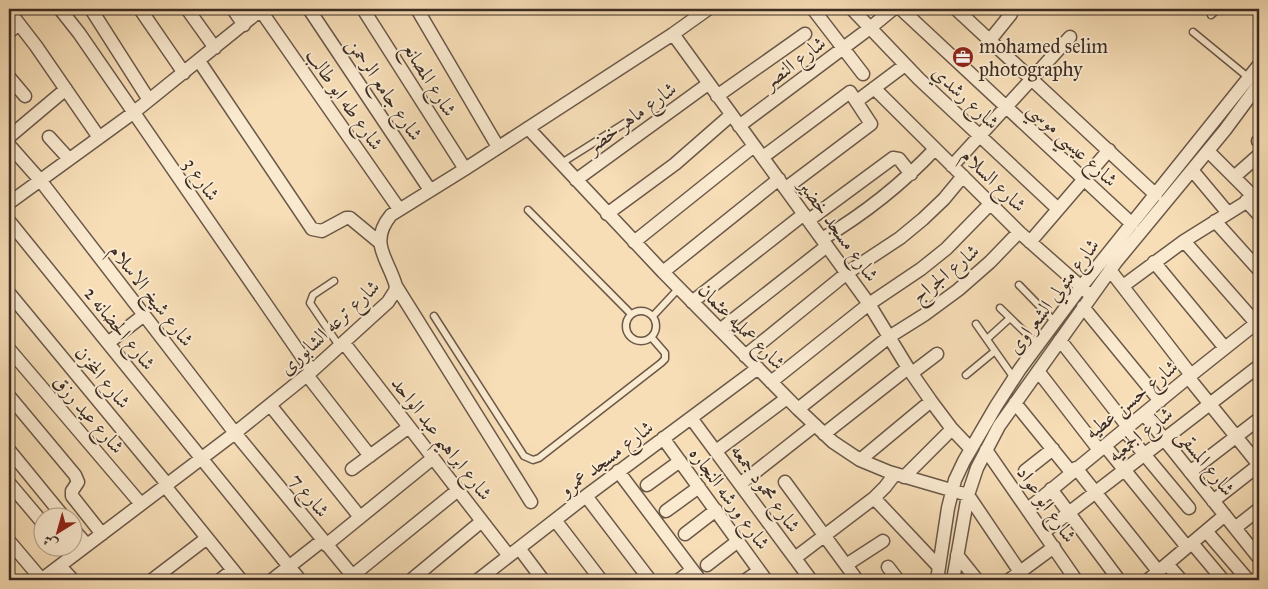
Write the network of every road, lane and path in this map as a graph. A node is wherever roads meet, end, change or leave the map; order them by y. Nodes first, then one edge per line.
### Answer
1 (60, 9) edge
2 (91, 9) edge
3 (140, 9) edge
4 (187, 9) edge
5 (233, 9) edge
6 (309, 9) edge
7 (363, 9) edge
8 (417, 9) edge
9 (708, 9) edge
10 (813, 9) edge
11 (852, 9) edge
12 (892, 9) edge
13 (902, 9) edge
14 (1218, 9) edge
15 (262, 10) edge
16 (960, 10) edge
17 (9, 11) edge
18 (1011, 14) dead end
19 (1211, 16) dead end
20 (244, 25) junction
21 (14, 28) edge
22 (870, 28) junction
23 (1193, 32) dead end
24 (673, 34) junction
25 (805, 34) dead end
26 (1070, 37) dead end
27 (990, 40) junction
28 (214, 48) junction
29 (844, 48) junction
30 (199, 61) junction
31 (905, 64) junction
32 (1259, 65) edge
33 (184, 73) junction
34 (863, 74) dead end
35 (9, 77) edge
36 (1032, 79) junction
37 (1254, 81) edge
38 (708, 84) junction
39 (874, 88) junction
40 (66, 89) junction
41 (25, 96) dead end
42 (717, 96) junction
43 (854, 96) junction
44 (149, 100) junction
45 (1006, 107) junction
46 (133, 113) junction
47 (731, 115) junction
48 (625, 123) dead end
49 (740, 126) junction
50 (528, 128) junction
51 (98, 136) junction
52 (980, 136) junction
53 (9, 137) edge
54 (49, 137) dead end
55 (9, 144) edge
56 (754, 146) junction
57 (498, 147) junction
58 (935, 149) junction
59 (1109, 150) junction
60 (1208, 151) junction
61 (1259, 155) edge
62 (763, 157) junction
63 (69, 159) junction
64 (560, 164) junction
65 (952, 166) junction
66 (465, 169) junction
67 (1192, 170) junction
68 (911, 174) junction
69 (962, 176) junction
70 (1234, 177) junction
71 (40, 180) junction
72 (576, 180) junction
73 (1084, 180) junction
74 (782, 184) junction
75 (430, 190) junction
76 (1156, 195) junction
77 (1253, 197) edge
78 (9, 203) edge
79 (990, 204) junction
80 (399, 209) junction
81 (1058, 209) junction
82 (528, 210) dead end
83 (1228, 213) junction
84 (607, 214) junction
85 (1259, 215) edge
86 (806, 217) junction
87 (9, 221) edge
88 (1215, 221) junction
89 (1132, 224) junction
90 (1019, 232) junction
91 (1184, 240) junction
92 (379, 242) junction
93 (634, 242) junction
94 (1030, 242) junction
95 (825, 243) junction
96 (1154, 262) junction
97 (1110, 270) junction
98 (1259, 270) edge
99 (664, 272) junction
100 (847, 274) junction
101 (334, 281) dead end
102 (1020, 285) dead end
103 (396, 286) junction
104 (1123, 286) junction
105 (679, 288) junction
106 (1086, 291) junction
107 (9, 293) edge
108 (692, 302) junction
109 (869, 304) junction
110 (1083, 307) junction
111 (1000, 308) dead end
112 (631, 314) junction
113 (144, 315) junction
114 (434, 316) dead end
115 (653, 316) junction
116 (1010, 318) junction
117 (1055, 322) junction
118 (1258, 322) edge
119 (976, 324) dead end
120 (720, 330) junction
121 (889, 337) junction
122 (652, 338) junction
123 (987, 339) junction
124 (1060, 340) junction
125 (108, 343) junction
126 (342, 345) junction
127 (1038, 345) junction
128 (1225, 348) junction
129 (9, 349) edge
130 (995, 351) junction
131 (938, 354) dead end
132 (745, 356) junction
133 (1259, 366) edge
134 (758, 368) junction
135 (910, 370) junction
136 (1038, 371) junction
137 (310, 373) junction
138 (966, 376) dead end
139 (1189, 376) junction
140 (1014, 378) junction
141 (771, 382) junction
142 (9, 396) edge
143 (786, 398) junction
144 (931, 401) junction
145 (1160, 401) junction
146 (1016, 403) junction
147 (1210, 404) junction
148 (270, 405) junction
149 (798, 409) junction
150 (1144, 414) junction
151 (691, 418) junction
152 (1259, 419) edge
153 (410, 427) junction
154 (1126, 428) junction
155 (952, 429) junction
156 (819, 430) junction
157 (235, 433) junction
158 (1236, 437) junction
159 (663, 438) junction
160 (1164, 440) junction
161 (1102, 448) junction
162 (971, 449) junction
163 (1053, 449) junction
164 (9, 450) edge
165 (986, 450) junction
166 (716, 451) junction
167 (1145, 454) junction
168 (370, 456) junction
169 (433, 458) junction
170 (201, 459) junction
171 (860, 460) junction
172 (680, 461) junction
173 (1259, 465) edge
174 (352, 469) dead end
175 (1074, 470) junction
176 (1124, 470) junction
177 (618, 471) junction
178 (1025, 471) dead end
179 (1190, 472) junction
180 (900, 476) junction
181 (785, 482) dead end
182 (9, 483) edge
183 (647, 484) dead end
184 (740, 484) junction
185 (166, 485) junction
186 (699, 487) junction
187 (1051, 489) junction
188 (458, 490) junction
189 (952, 490) junction
190 (1096, 492) junction
191 (968, 495) junction
192 (586, 496) junction
193 (874, 498) junction
194 (1213, 501) junction
195 (531, 502) dead end
196 (141, 504) junction
197 (55, 506) edge
198 (1189, 508) dead end
199 (1028, 509) junction
200 (1259, 509) edge
201 (32, 510) edge
202 (716, 510) junction
203 (666, 511) dead end
204 (1068, 513) junction
205 (1225, 515) junction
206 (360, 517) junction
207 (555, 520) junction
208 (482, 521) junction
209 (1235, 528) junction
210 (1206, 531) junction
211 (1044, 532) junction
212 (102, 534) junction
213 (685, 534) dead end
214 (825, 536) junction
215 (207, 538) junction
216 (82, 539) edge
217 (9, 541) edge
218 (738, 541) junction
219 (883, 541) dead end
220 (325, 542) junction
221 (87, 545) junction
222 (1189, 545) junction
223 (1054, 547) junction
224 (514, 552) junction
225 (957, 555) junction
226 (1259, 556) edge
227 (72, 557) joint
228 (795, 558) junction
229 (707, 564) dead end
230 (846, 565) junction
231 (60, 566) junction
232 (289, 566) junction
233 (888, 567) dead end
234 (939, 567) junction
235 (1163, 568) junction
236 (233, 570) junction
237 (1020, 572) junction
238 (696, 575) edge
239 (763, 576) edge
240 (354, 578) edge
241 (41, 580) edge
242 (72, 580) edge
243 (152, 580) edge
244 (220, 580) edge
245 (241, 580) edge
246 (272, 580) edge
247 (300, 580) edge
248 (411, 580) edge
249 (478, 580) edge
250 (543, 580) edge
251 (600, 580) edge
252 (650, 580) edge
253 (679, 580) edge
254 (746, 580) edge
255 (812, 580) edge
256 (857, 580) edge
257 (898, 580) edge
258 (937, 580) edge
259 (953, 580) edge
260 (977, 580) edge
261 (1009, 580) edge
262 (1076, 580) edge
263 (1119, 580) edge
264 (1148, 580) edge
265 (1181, 580) edge
266 (1223, 580) edge
267 (1248, 580) edge

1 - 46 street, شارع 3
2 - 44 street
3 - 33 street
4 - 28 street
5 - 20 street
6 - 75 street, شارع جامع الرحمن
7 - 66 street, شارع المصانع
8 - 57 street
9 - 24 street
10 - 29 street
11 - 22 street, شارع رشدي
12 - 22 street, شارع النصر
13 - 45 street, شارع عيسي موسي
14 - 19 lane
15 - 20 street
15 - 80 street, شارع طه ابو طالب
16 - 27 street
17 - 21 street
18 - 27 street
20 - 28 street
21 - 40 street
22 - 29 street, شارع النصر
22 - 31 street, شارع رشدي
23 - 37 lane
24 - 38 street, شارع مسجد خضير
24 - 50 street
25 - 42 street
26 - 36 street
27 - 36 street
28 - 30 street
29 - 34 street
29 - 49 street, شارع النصر
30 - 33 street
30 - 92 street
31 - 39 street
31 - 52 street, شارع رشدي
32 - 37 street, شارع متولي الشعراوى
33 - 44 street
35 - 41 street
36 - 45 street
36 - 59 street
37 - 60 street, شارع متولي الشعراوى
37 - 76 street, شارع متولي الشعراوى
38 - 42 street, شارع مسجد خضير
38 - 72 street, شارع ماهر خضر
39 - 43 street
39 - 58 street, شارع السلام
40 - 51 street
40 - 53 street
42 - 47 street, شارع مسجد خضير
43 - 62 street
43 - 74 street
44 - 46 street
45 - 52 street
45 - 73 street, شارع عيسي موسي
46 - 51 street
46 - 137 street, شارع 3
47 - 49 street, شارع مسجد خضير
47 - 84 street
48 - 64 lane
49 - 56 street, شارع مسجد خضير
50 - 57 street
50 - 64 street, شارع عمليه عثمان
51 - 63 street
52 - 65 street
52 - 81 street, شارع رشدي
54 - 63 street
55 - 71 street, شارع شيخ الاسلام
56 - 62 street, شارع مسجد خضير
56 - 93 street
57 - 66 street
58 - 65 street, شارع السلام
58 - 68 street
59 - 73 street
59 - 76 street
60 - 67 street, شارع متولي الشعراوى
60 - 70 street
61 - 70 street
62 - 74 street, شارع مسجد خضير
63 - 71 street
64 - 72 street, شارع عمليه عثمان
65 - 69 street, شارع السلام
66 - 75 street
67 - 83 street
67 - 97 street, شارع متولي الشعراوى
68 - 86 street
68 - 95 street
69 - 79 street, شارع السلام
69 - 100 street
70 - 77 street
71 - 78 street
71 - 113 street, شارع شيخ الاسلام
72 - 84 street, شارع عمليه عثمان
73 - 81 street
73 - 89 street, شارع عيسي موسي
74 - 86 street, شارع مسجد خضير
74 - 99 street
75 - 80 street
76 - 89 street, شارع متولي الشعراوى
77 - 83 street
77 - 85 street
79 - 90 street, شارع السلام
79 - 109 street
80 - 92 street
81 - 94 street
82 - 112 lane
83 - 88 street
84 - 93 street, شارع عمليه عثمان
86 - 95 street, شارع مسجد خضير
86 - 108 street
87 - 125 street, شارع الحضانه 2
88 - 91 street
88 - 98 street
89 - 106 street, شارع متولي الشعراوى
90 - 94 street, شارع السلام
90 - 121 street, شارع الجراج
91 - 96 street
91 - 118 street
92 - 103 street, شارع ترعه الشابورى
93 - 99 street, شارع عمليه عثمان
94 - 106 street, شارع السلام
95 - 100 street, شارع مسجد خضير
95 - 120 street
96 - 104 street
96 - 128 street
97 - 104 street
97 - 106 street, شارع متولي الشعراوى
99 - 105 street, شارع عمليه عثمان
100 - 109 street, شارع مسجد خضير
100 - 132 street
101 - 126 lane
102 - 117 lane
103 - 126 street, شارع ترعه الشابورى
103 - 195 street
104 - 139 street
105 - 108 street, شارع عمليه عثمان
105 - 115 lane
106 - 110 street, شارع متولي الشعراوى
106 - 117 street, شارع متولي الشعراوى
107 - 185 street, شارع المخزن
108 - 120 street, شارع عمليه عثمان
109 - 121 street, شارع مسجد خضير
109 - 141 street
110 - 124 street, شارع متولي الشعراوى
110 - 145 street
111 - 116 lane
112 - 115 lane
112 - 122 lane
113 - 125 street
113 - 157 street, شارع شيخ الاسلام
114 - 122 lane
115 - 122 lane
116 - 123 lane
116 - 127 lane
117 - 127 street, شارع متولي الشعراوى
118 - 128 street, شارع حسن عطيه
119 - 123 lane
120 - 132 street, شارع عمليه عثمان
121 - 135 street, شارع مسجد خضير
121 - 149 street, شارع الجراج
123 - 130 lane
124 - 136 street, شارع متولي الشعراوى
124 - 154 street
125 - 170 street, شارع الحضانه 2
126 - 137 street, شارع ترعه الشابورى
126 - 153 street, شارع ابراهيم عبد الواحد
127 - 140 street, شارع متولي الشعراوى
128 - 139 street, شارع حسن عطيه
129 - 196 street, شارع عيد رزق
130 - 138 lane
130 - 140 lane
131 - 135 street
132 - 134 street, شارع عمليه عثمان
133 - 147 street, شارع الجمعيه
134 - 141 street, شارع عمليه عثمان
134 - 151 street, شارع مسجد عمرو
135 - 144 street, شارع مسجد خضير
135 - 156 street
136 - 146 street, شارع متولي الشعراوى
136 - 161 street
137 - 148 street, شارع ترعه الشابورى
137 - 168 street, شارع 3
139 - 145 street, شارع حسن عطيه
139 - 147 street
140 - 162 street, شارع متولي الشعراوى
141 - 143 street, شارع عمليه عثمان
142 - 212 street
143 - 149 street, شارع عمليه عثمان
143 - 166 street
144 - 155 street, شارع مسجد خضير
144 - 171 street
145 - 150 street, شارع حسن عطيه
146 - 163 street
146 - 165 street, شارع متولي الشعراوى
147 - 158 street
147 - 160 street, شارع الجمعيه
148 - 157 street, شارع ترعه الشابورى
148 - 206 street
149 - 156 street, شارع عمليه عثمان
150 - 154 street, شارع حسن عطيه
150 - 160 street, شارع المسقى
151 - 159 street, شارع مسجد عمرو
151 - 166 street, شارع محمود جمعه
152 - 158 street
153 - 168 street
153 - 169 street, شارع ابراهيم عبد الواحد
154 - 161 street, شارع حسن عطيه
154 - 167 street
155 - 162 street, شارع مسجد خضير
155 - 180 street
156 - 171 street, شارع عمليه عثمان
156 - 184 street
157 - 170 street, شارع ترعه الشابورى
157 - 220 street, شارع 7
158 - 173 street
158 - 179 street
159 - 172 street, شارع ورشه النجاره
159 - 177 street, شارع مسجد عمرو
160 - 167 street, شارع الجمعيه
160 - 179 street, شارع المسقى
161 - 175 street, شارع حسن عطيه
161 - 176 street
162 - 189 street, شارع متولي الشعراوى
163 - 175 street
163 - 178 street
164 - 197 street
165 - 191 street, شارع متولي الشعراوى
165 - 199 street, شارع ابو عواد
166 - 184 street, شارع محمود جمعه
167 - 176 street, شارع الجمعيه
167 - 198 street
168 - 174 street
169 - 188 street, شارع ابراهيم عبد الواحد
169 - 206 street
170 - 185 street, شارع ترعه الشابورى
170 - 232 street, شارع الحضانه 2
171 - 180 street, شارع عمليه عثمان
172 - 183 street
172 - 186 street, شارع ورشه النجاره
173 - 194 street
175 - 187 street, شارع حسن عطيه
175 - 190 street
176 - 190 street, شارع الجمعيه
176 - 222 street
177 - 192 street, شارع مسجد عمرو
177 - 238 street
179 - 194 street, شارع المسقى
180 - 189 street, شارع عمليه عثمان
180 - 193 street
181 - 214 street
182 - 201 street
184 - 228 street, شارع محمود جمعه
185 - 196 street, شارع ترعه الشابورى
185 - 215 street, شارع المخزن
186 - 202 street, شارع ورشه النجاره
186 - 203 street
187 - 199 street, شارع حسن عطيه
187 - 204 street
188 - 208 street, شارع ابراهيم عبد الواحد
188 - 240 street
189 - 191 street, شارع عمليه عثمان
189 - 234 street, شارع متولي الشعراوى
190 - 204 street, شارع الجمعيه
190 - 235 street
191 - 225 street, شارع متولي الشعراوى
191 - 237 street
192 - 207 street, شارع مسجد عمرو
192 - 252 street
193 - 214 street
193 - 234 street
194 - 205 street, شارع المسقى
196 - 212 street, شارع ترعه الشابورى
199 - 211 street, شارع ابو عواد
200 - 209 street
202 - 213 street
202 - 218 street, شارع ورشه النجاره
204 - 211 street, شارع الجمعيه
204 - 263 street
205 - 209 street, شارع المسقى
205 - 210 street
206 - 220 street
207 - 224 street, شارع مسجد عمرو
207 - 251 street
208 - 224 street, شارع ابراهيم عبد الواحد
208 - 248 street
209 - 226 street, شارع المسقى
210 - 222 street
210 - 267 street
211 - 223 street, شارع ابو عواد
212 - 221 street, شارع ترعه الشابورى
214 - 228 street
214 - 230 street
215 - 236 street, شارع المخزن
215 - 243 street
216 - 221 street
217 - 241 street
218 - 229 street
218 - 239 street, شارع ورشه النجاره
219 - 230 street
220 - 232 street
220 - 240 street, شارع 7
221 - 227 street, شارع ترعه الشابورى
222 - 235 street
222 - 266 street
223 - 237 street
223 - 262 street, شارع ابو عواد
224 - 249 street, شارع مسجد عمرو
224 - 250 street, شارع ابراهيم عبد الواحد
225 - 259 street, شارع متولي الشعراوى
225 - 260 street
227 - 231 street, شارع ترعه الشابورى
228 - 255 street, شارع محمود جمعه
230 - 256 street
231 - 241 street, شارع ترعه الشابورى
231 - 242 street
232 - 246 street
232 - 247 street, شارع الحضانه 2
233 - 257 street
234 - 258 street, شارع متولي الشعراوى
235 - 264 street
235 - 265 street
236 - 244 street
236 - 245 street, شارع المخزن
237 - 261 street
238 - 253 street
239 - 254 street

